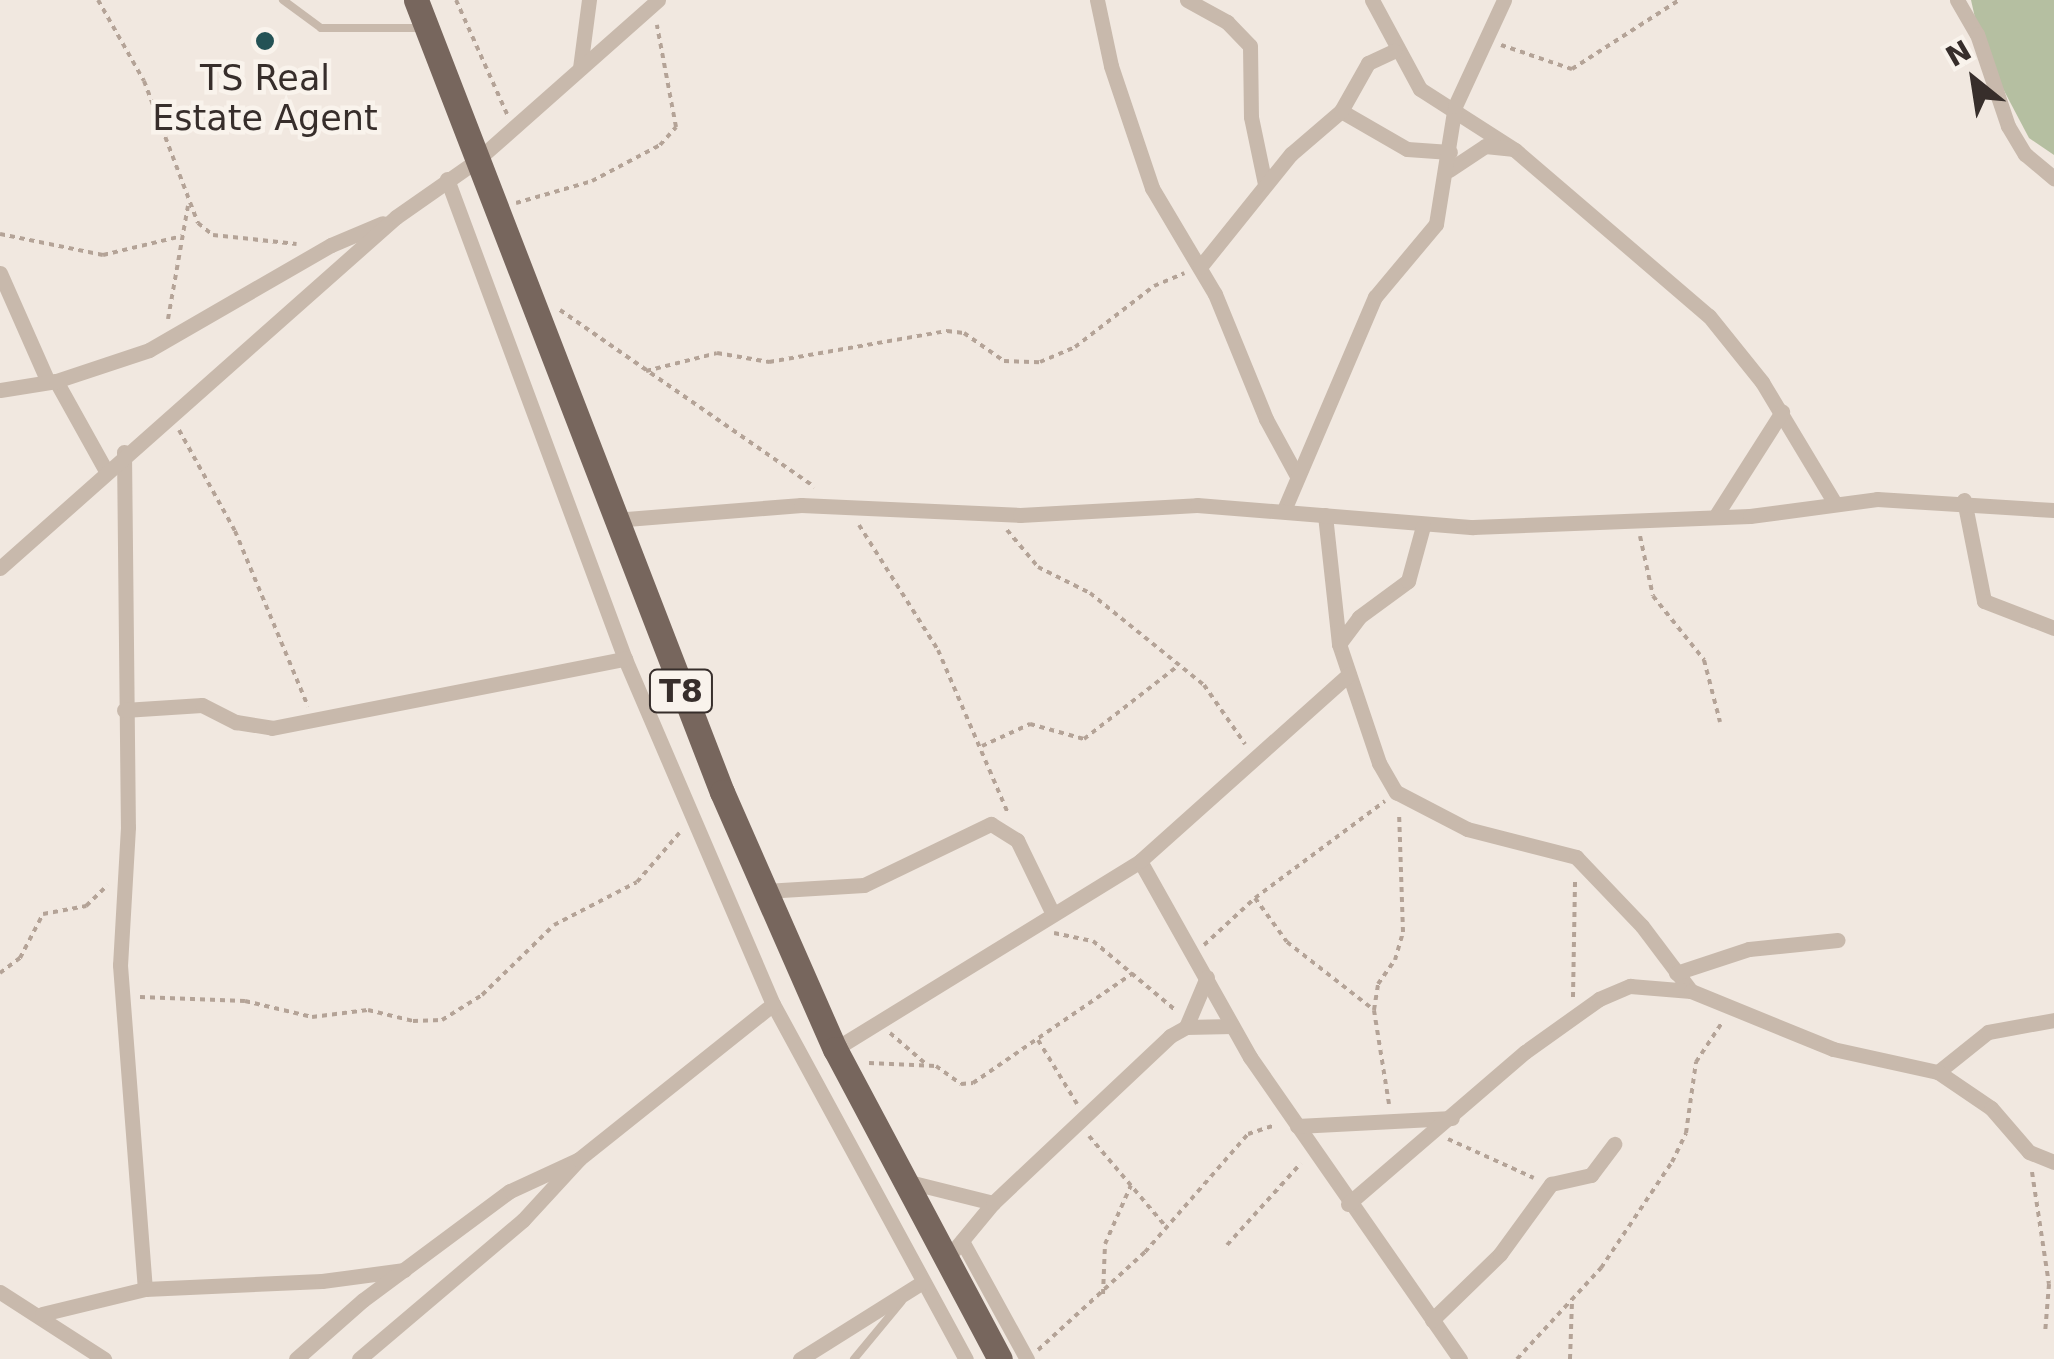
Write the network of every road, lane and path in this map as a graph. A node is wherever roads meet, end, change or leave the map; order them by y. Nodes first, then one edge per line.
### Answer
1 (98, 0) edge
2 (283, 0) edge
3 (416, 0) edge
4 (456, 0) edge
5 (589, 0) edge
6 (1097, 0) edge
7 (1187, 0) edge
8 (1372, 0) edge
9 (1504, 0) edge
10 (1680, 0) edge
11 (1957, 0) edge
12 (656, 1) edge
13 (426, 27) junction
14 (1488, 40) junction
15 (1394, 51) junction
16 (580, 68) junction
17 (1455, 106) junction
18 (1341, 110) junction
19 (514, 127) junction
20 (1515, 150) junction
21 (1450, 152) junction
22 (476, 160) junction
23 (1449, 170) junction
24 (2054, 178) edge
25 (447, 179) junction
26 (1265, 184) junction
27 (188, 205) junction
28 (492, 207) junction
29 (396, 217) junction
30 (0, 234) edge
31 (182, 236) junction
32 (332, 245) junction
33 (1200, 267) junction
34 (0, 273) edge
35 (548, 302) dead end
36 (168, 339) junction
37 (646, 371) junction
38 (52, 381) junction
39 (0, 390) edge
40 (1782, 412) junction
41 (170, 413) junction
42 (124, 452) junction
43 (105, 469) junction
44 (1296, 474) junction
45 (818, 488) dead end
46 (1964, 500) junction
47 (1834, 502) junction
48 (848, 508) junction
49 (1284, 510) junction
50 (2054, 510) edge
51 (995, 514) junction
52 (1325, 514) junction
53 (1635, 517) junction
54 (1714, 517) junction
55 (614, 520) junction
56 (1423, 526) junction
57 (0, 568) edge
58 (2054, 628) edge
59 (1339, 644) junction
60 (625, 659) junction
61 (1179, 665) junction
62 (1349, 674) junction
63 (124, 710) junction
64 (314, 718) junction
65 (1720, 722) dead end
66 (982, 746) junction
67 (1254, 759) junction
68 (1394, 794) junction
69 (692, 816) junction
70 (1017, 840) junction
71 (1576, 857) junction
72 (1140, 861) junction
73 (126, 864) junction
74 (765, 891) junction
75 (1254, 898) junction
76 (1052, 912) junction
77 (1044, 935) dead end
78 (1838, 940) dead end
79 (1196, 952) junction
80 (0, 973) edge
81 (1133, 973) junction
82 (1676, 973) junction
83 (1207, 978) junction
84 (1691, 990) junction
85 (120, 996) junction
86 (773, 1004) junction
87 (1735, 1005) junction
88 (1374, 1010) junction
89 (1576, 1015) junction
90 (2054, 1020) edge
91 (878, 1024) junction
92 (1187, 1024) junction
93 (1232, 1026) junction
94 (1038, 1040) junction
95 (840, 1058) junction
96 (927, 1065) junction
97 (1938, 1072) junction
98 (1452, 1118) junction
99 (1392, 1120) junction
100 (1083, 1123) junction
101 (1297, 1126) junction
102 (1436, 1131) junction
103 (1614, 1144) dead end
104 (1310, 1146) junction
105 (580, 1159) junction
106 (2054, 1162) edge
107 (2031, 1169) dead end
108 (901, 1180) junction
109 (1551, 1184) junction
110 (1130, 1185) junction
111 (993, 1204) junction
112 (1348, 1204) junction
113 (1167, 1228) junction
114 (962, 1240) junction
115 (1227, 1245) dead end
116 (945, 1261) junction
117 (404, 1270) junction
118 (916, 1286) junction
119 (145, 1289) junction
120 (0, 1292) edge
121 (1103, 1294) junction
122 (1572, 1301) junction
123 (42, 1314) junction
124 (1432, 1320) junction
125 (2045, 1334) dead end
126 (104, 1359) edge
127 (296, 1359) edge
128 (359, 1359) edge
129 (800, 1359) edge
130 (854, 1359) edge
131 (966, 1359) edge
132 (1000, 1359) edge
133 (1026, 1359) edge
134 (1460, 1359) edge
135 (1517, 1359) edge
136 (1570, 1359) edge

1 - 27 path
2 - 13 lane
3 - 13 main road, T8
4 - 19 path
5 - 16 street
6 - 33 street
7 - 26 street
8 - 15 street
9 - 14 street
10 - 14 path
11 - 24 street
12 - 16 street
12 - 28 path
13 - 22 main road, T8
14 - 17 street
15 - 17 street
15 - 18 street
16 - 19 street
17 - 20 street
17 - 21 street
18 - 21 street
18 - 26 street
19 - 22 street
20 - 23 street
20 - 40 street
21 - 23 street
22 - 25 street
22 - 28 main road, T8
23 - 44 street
25 - 29 street
25 - 60 street
26 - 33 street
27 - 31 path
27 - 32 path
28 - 55 main road, T8
29 - 32 street
29 - 41 street
30 - 31 path
31 - 36 path
32 - 36 street
33 - 37 path
33 - 44 street
34 - 38 street
35 - 37 path
36 - 38 street
37 - 45 path
38 - 39 street
38 - 43 street
40 - 47 street
40 - 54 street
41 - 42 street
41 - 64 path
42 - 43 street
42 - 63 street
43 - 57 street
44 - 49 street
46 - 47 street
46 - 50 street
46 - 58 street
47 - 54 street
48 - 51 street
48 - 55 street
48 - 66 path
49 - 51 street
49 - 52 street
51 - 61 path
52 - 56 street
52 - 59 street
53 - 54 street
53 - 56 street
53 - 65 path
55 - 74 main road, T8
56 - 59 street
59 - 62 street
60 - 64 street
60 - 69 street
61 - 66 path
61 - 67 path
62 - 67 street
62 - 68 street
63 - 64 street
63 - 73 street
66 - 70 path
67 - 72 street
68 - 71 street
68 - 75 path
68 - 88 path
69 - 85 path
69 - 86 street
70 - 74 street
70 - 76 street
71 - 82 street
71 - 89 path
72 - 76 street
72 - 79 street
73 - 80 path
73 - 85 street
74 - 95 main road, T8
75 - 79 path
75 - 88 path
76 - 91 street
77 - 81 path
78 - 82 street
79 - 83 street
81 - 92 path
81 - 94 path
82 - 84 street
83 - 92 street
83 - 93 street
84 - 87 street
84 - 89 street
85 - 119 street
86 - 105 street
86 - 118 street
87 - 97 street
87 - 122 path
88 - 99 path
89 - 98 street
90 - 97 street
91 - 95 street
91 - 96 path
92 - 93 street
92 - 100 street
93 - 101 street
94 - 96 path
94 - 100 path
95 - 96 path
95 - 108 main road, T8
97 - 106 street
98 - 99 street
98 - 102 street
99 - 101 street
100 - 110 path
100 - 111 street
101 - 104 street
101 - 113 path
102 - 109 path
102 - 112 street
103 - 109 street
104 - 112 street
104 - 115 path
105 - 117 street
105 - 128 street
107 - 125 path
108 - 111 street
108 - 116 main road, T8
109 - 124 street
110 - 113 path
110 - 121 path
111 - 114 street
112 - 124 street
113 - 121 path
114 - 116 street
114 - 133 street
116 - 132 main road, T8
117 - 119 street
117 - 127 street
118 - 129 street
118 - 130 lane
118 - 131 street
119 - 123 street
120 - 123 street
121 - 133 path
122 - 135 path
122 - 136 path
123 - 126 street
124 - 134 street

